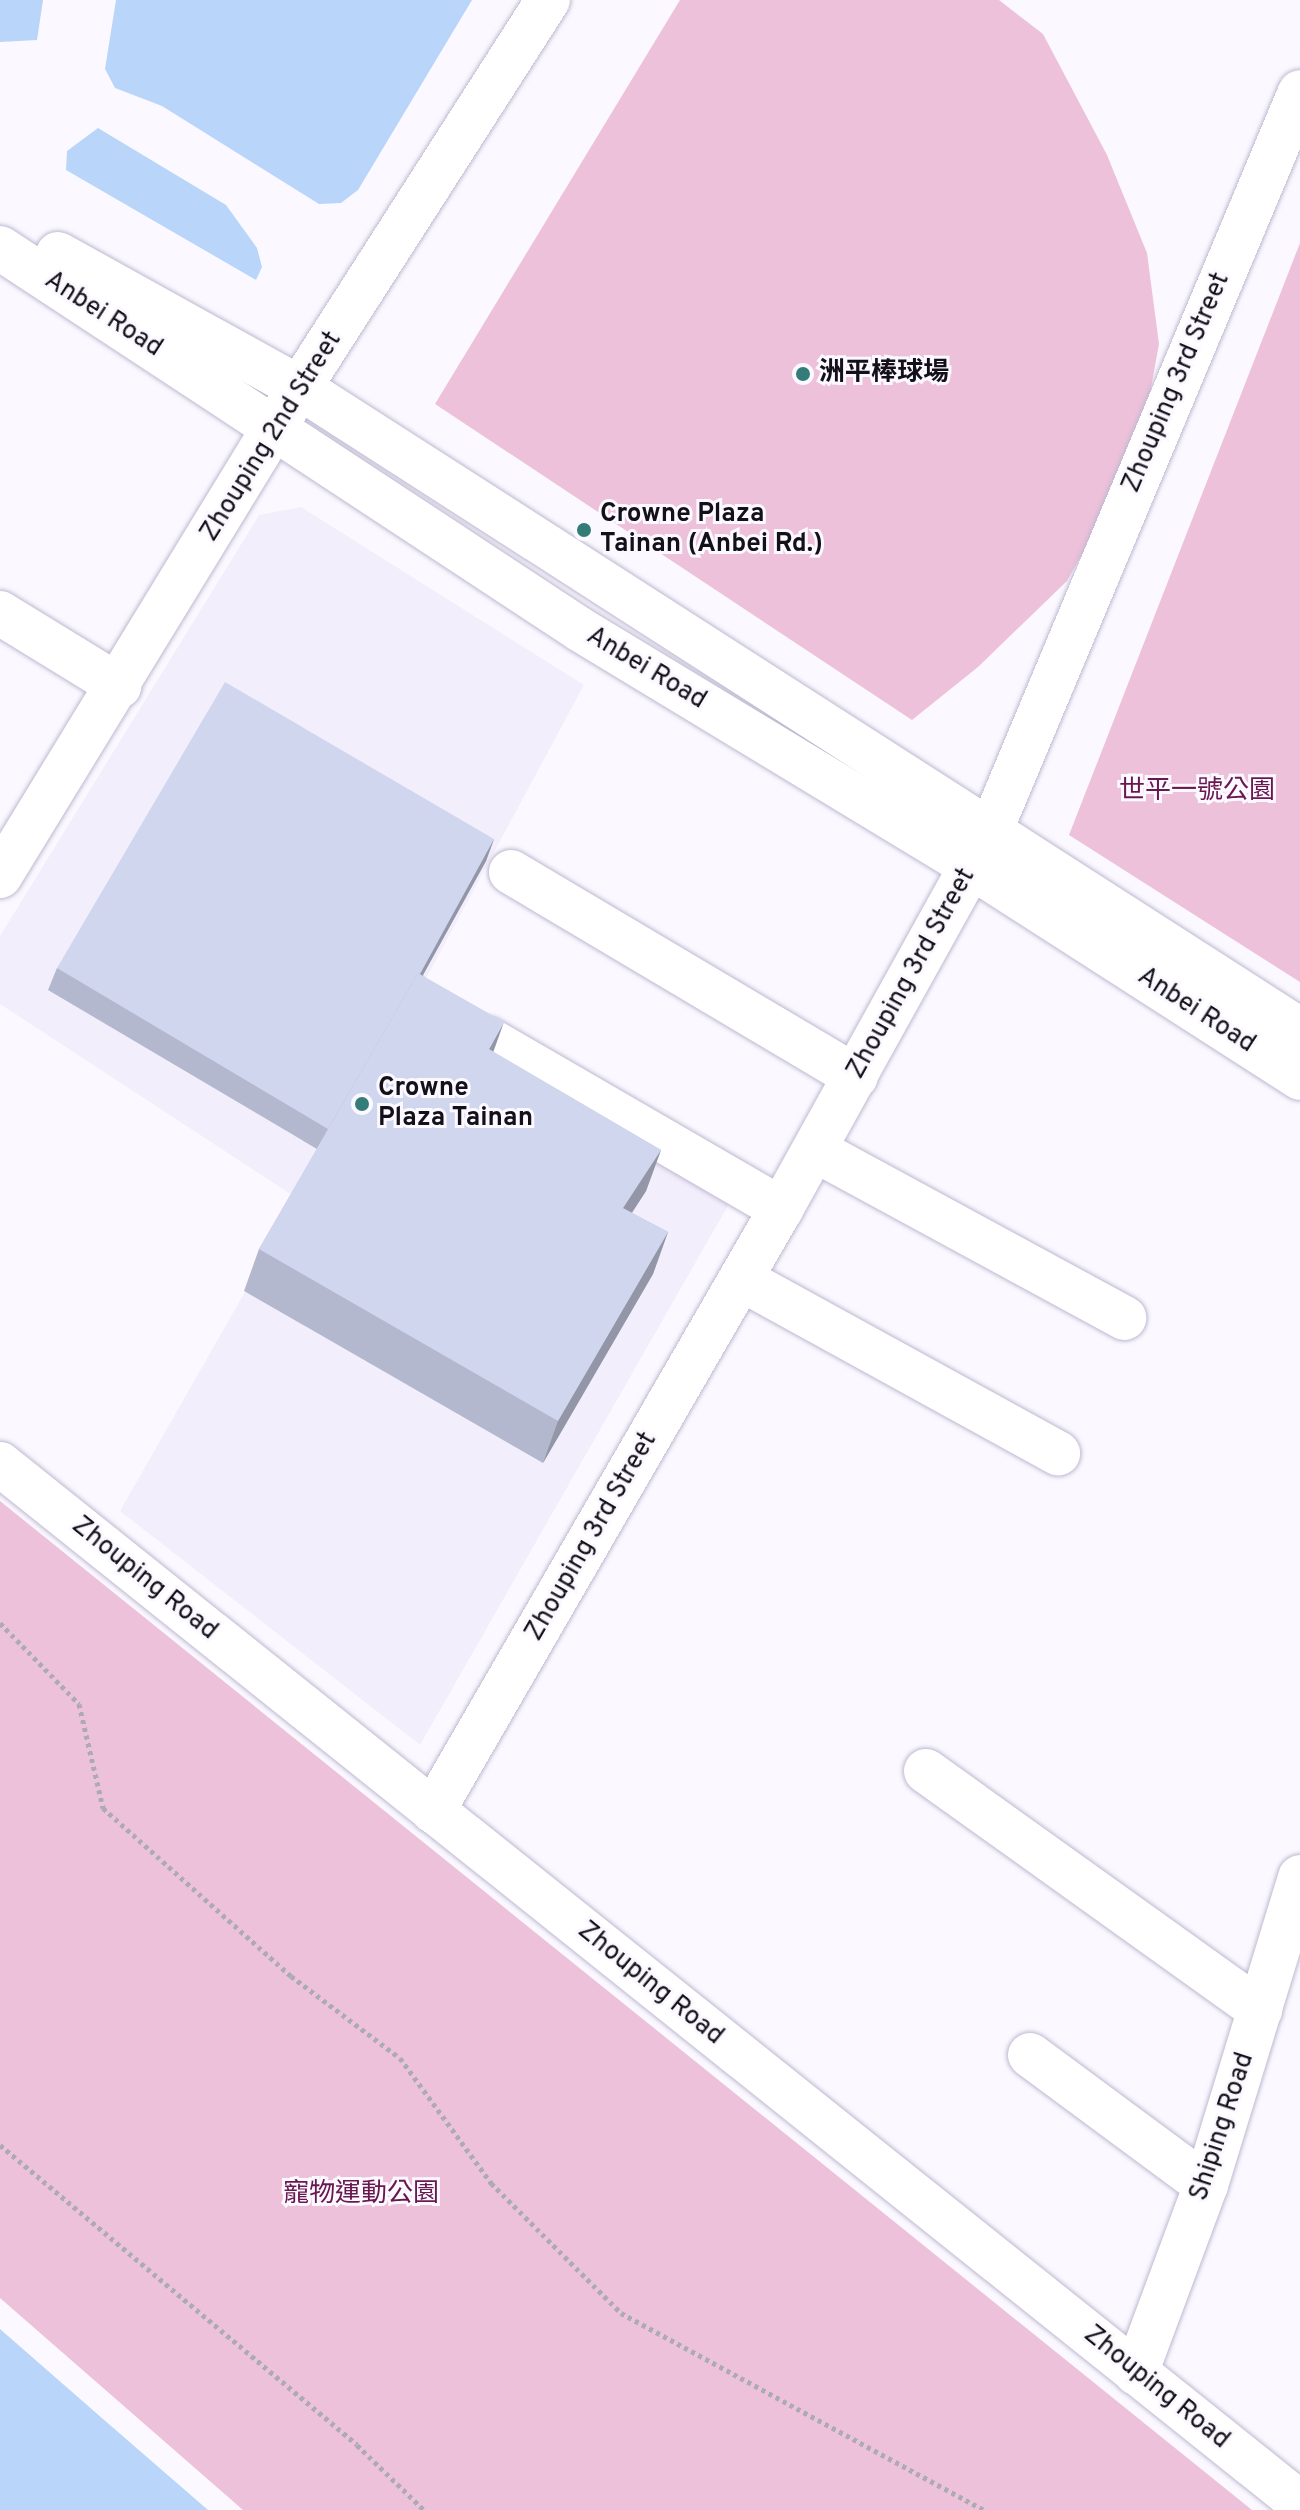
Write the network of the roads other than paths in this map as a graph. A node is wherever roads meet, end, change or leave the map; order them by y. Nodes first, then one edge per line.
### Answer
1 (548, 0) edge
2 (1300, 92) edge
3 (0, 222) edge
4 (0, 248) edge
5 (302, 389) junction
6 (275, 426) junction
7 (0, 613) edge
8 (119, 686) junction
9 (980, 849) junction
10 (511, 872) dead end
11 (0, 876) edge
12 (1300, 1030) edge
13 (488, 1039) edge
14 (856, 1077) junction
15 (1300, 1078) edge
16 (815, 1150) junction
17 (781, 1209) junction
18 (741, 1279) junction
19 (1124, 1318) dead end
20 (1058, 1453) dead end
21 (0, 1464) edge
22 (926, 1771) dead end
23 (433, 1811) junction
24 (1300, 1877) edge
25 (1260, 2010) junction
26 (1030, 2055) dead end
27 (1206, 2185) junction
28 (1136, 2373) junction
29 (1300, 2503) edge

1 - 5 street, Zhouping 2nd Street
2 - 9 street, Zhouping 3rd Street
3 - 5 street, Anbei Road
4 - 6 street, Anbei Road
5 - 6 street, Zhouping 2nd Street
5 - 9 street, Anbei Road
6 - 8 street, Zhouping 2nd Street
6 - 9 street, Anbei Road
7 - 8 street
8 - 11 street, Zhouping 2nd Street
9 - 12 street, Anbei Road
9 - 14 street, Zhouping 3rd Street
9 - 15 street, Anbei Road
10 - 14 street
13 - 17 street
14 - 16 street, Zhouping 3rd Street
16 - 17 street, Zhouping 3rd Street
16 - 19 street
17 - 18 street, Zhouping 3rd Street
18 - 20 street
18 - 23 street, Zhouping 3rd Street
21 - 23 street, Zhouping Road
22 - 25 street
23 - 28 street, Zhouping Road
24 - 25 street, Shiping Road
25 - 27 street, Shiping Road
26 - 27 street
27 - 28 street, Shiping Road
28 - 29 street, Zhouping Road

